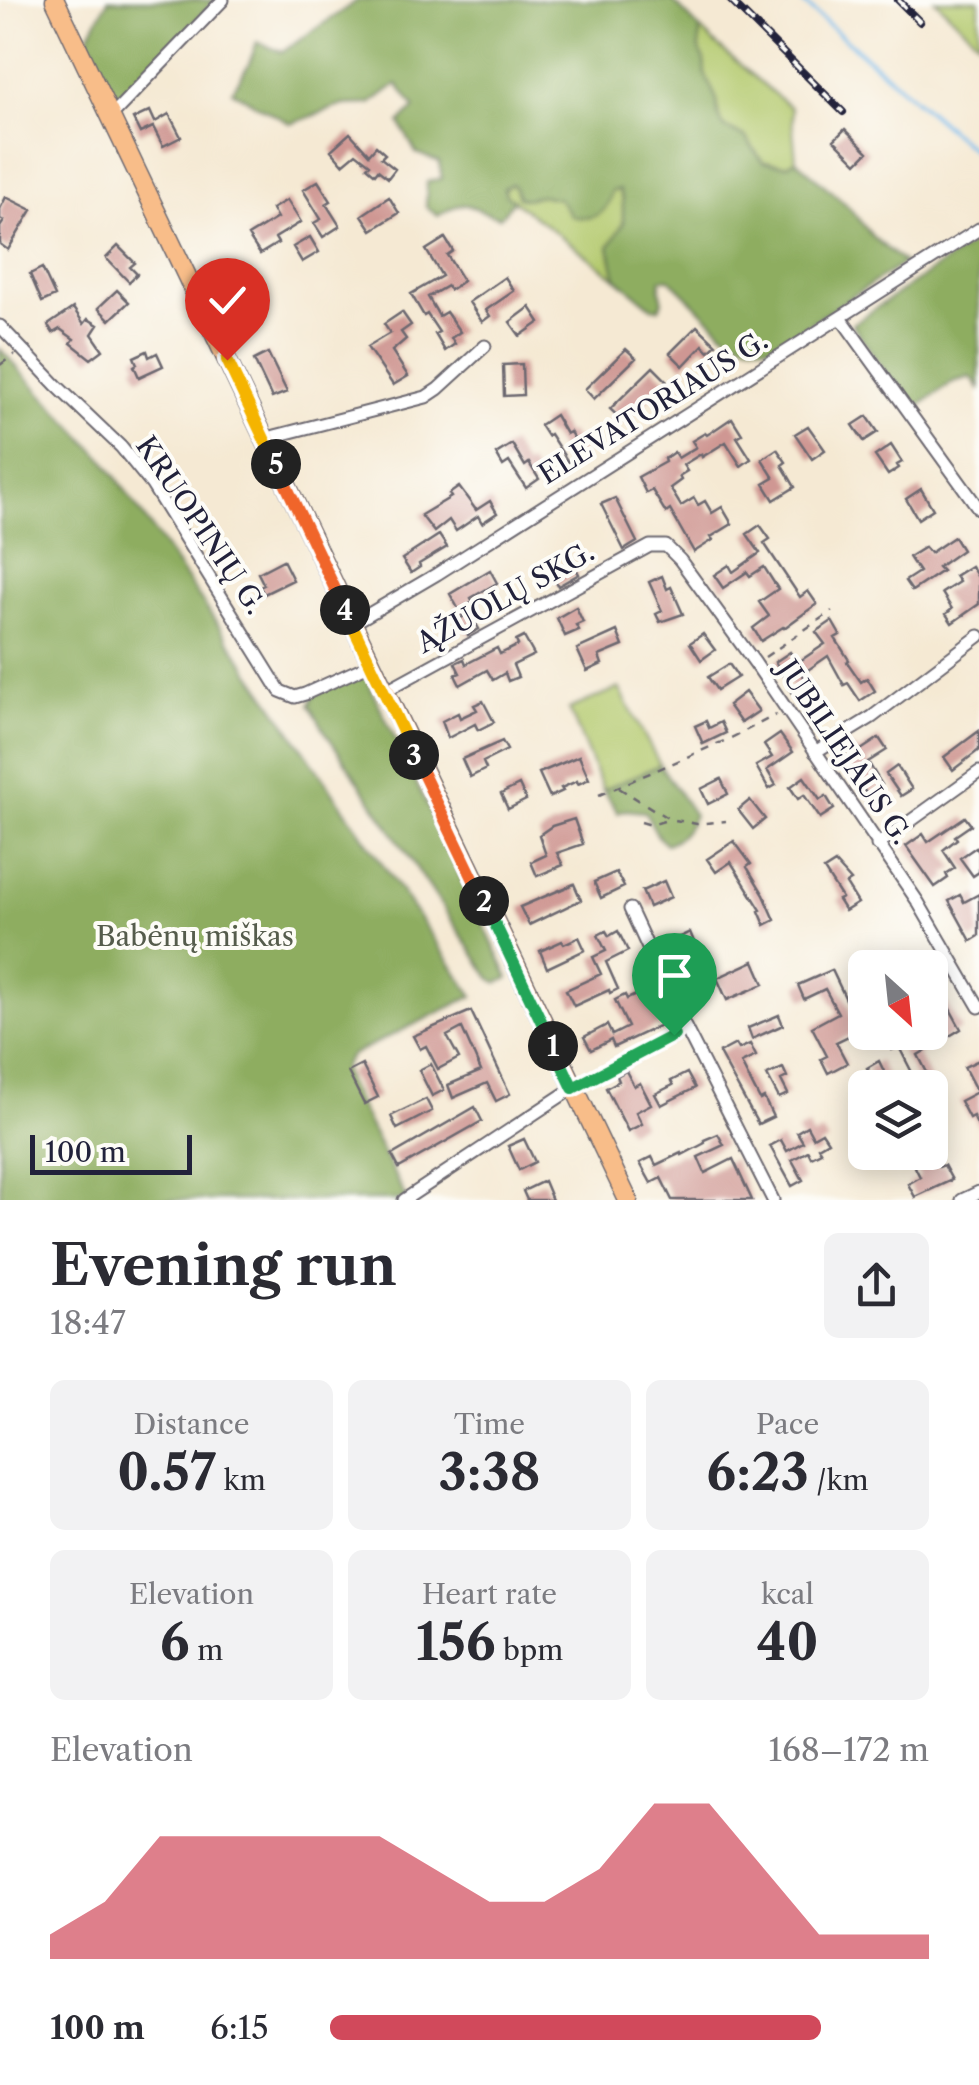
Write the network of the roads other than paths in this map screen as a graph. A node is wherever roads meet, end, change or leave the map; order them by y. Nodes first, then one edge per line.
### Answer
1 (55, 0) edge
2 (223, 0) edge
3 (110, 117) junction
4 (979, 228) edge
5 (840, 318) junction
6 (0, 326) edge
7 (485, 346) dead end
8 (265, 441) junction
9 (979, 509) edge
10 (650, 546) joint
11 (352, 624) junction
12 (979, 636) edge
13 (371, 664) junction
14 (383, 692) junction
15 (815, 752) junction
16 (979, 772) edge
17 (877, 845) junction
18 (630, 909) dead end
19 (979, 1007) edge
20 (686, 1029) junction
21 (573, 1088) junction
22 (979, 1192) edge
23 (404, 1200) edge
24 (628, 1200) edge
25 (774, 1200) edge
26 (962, 1200) edge

1 - 3 main road
2 - 3 street
3 - 8 main road
4 - 5 street, ELEVATORIAUS G.
5 - 9 street
5 - 11 street, ELEVATORIAUS G.
6 - 13 street, KRUOPINIŲ G.
7 - 8 street
8 - 11 main road
10 - 14 street, ĄŽUOLŲ SKG.
10 - 15 street, JUBILIEJAUS G.
11 - 13 main road
12 - 15 street
13 - 14 main road
14 - 21 main road
15 - 17 street, JUBILIEJAUS G.
16 - 17 street
17 - 19 street, JUBILIEJAUS G.
18 - 20 street
20 - 21 street
20 - 25 street
21 - 23 street
21 - 24 main road
22 - 26 street

